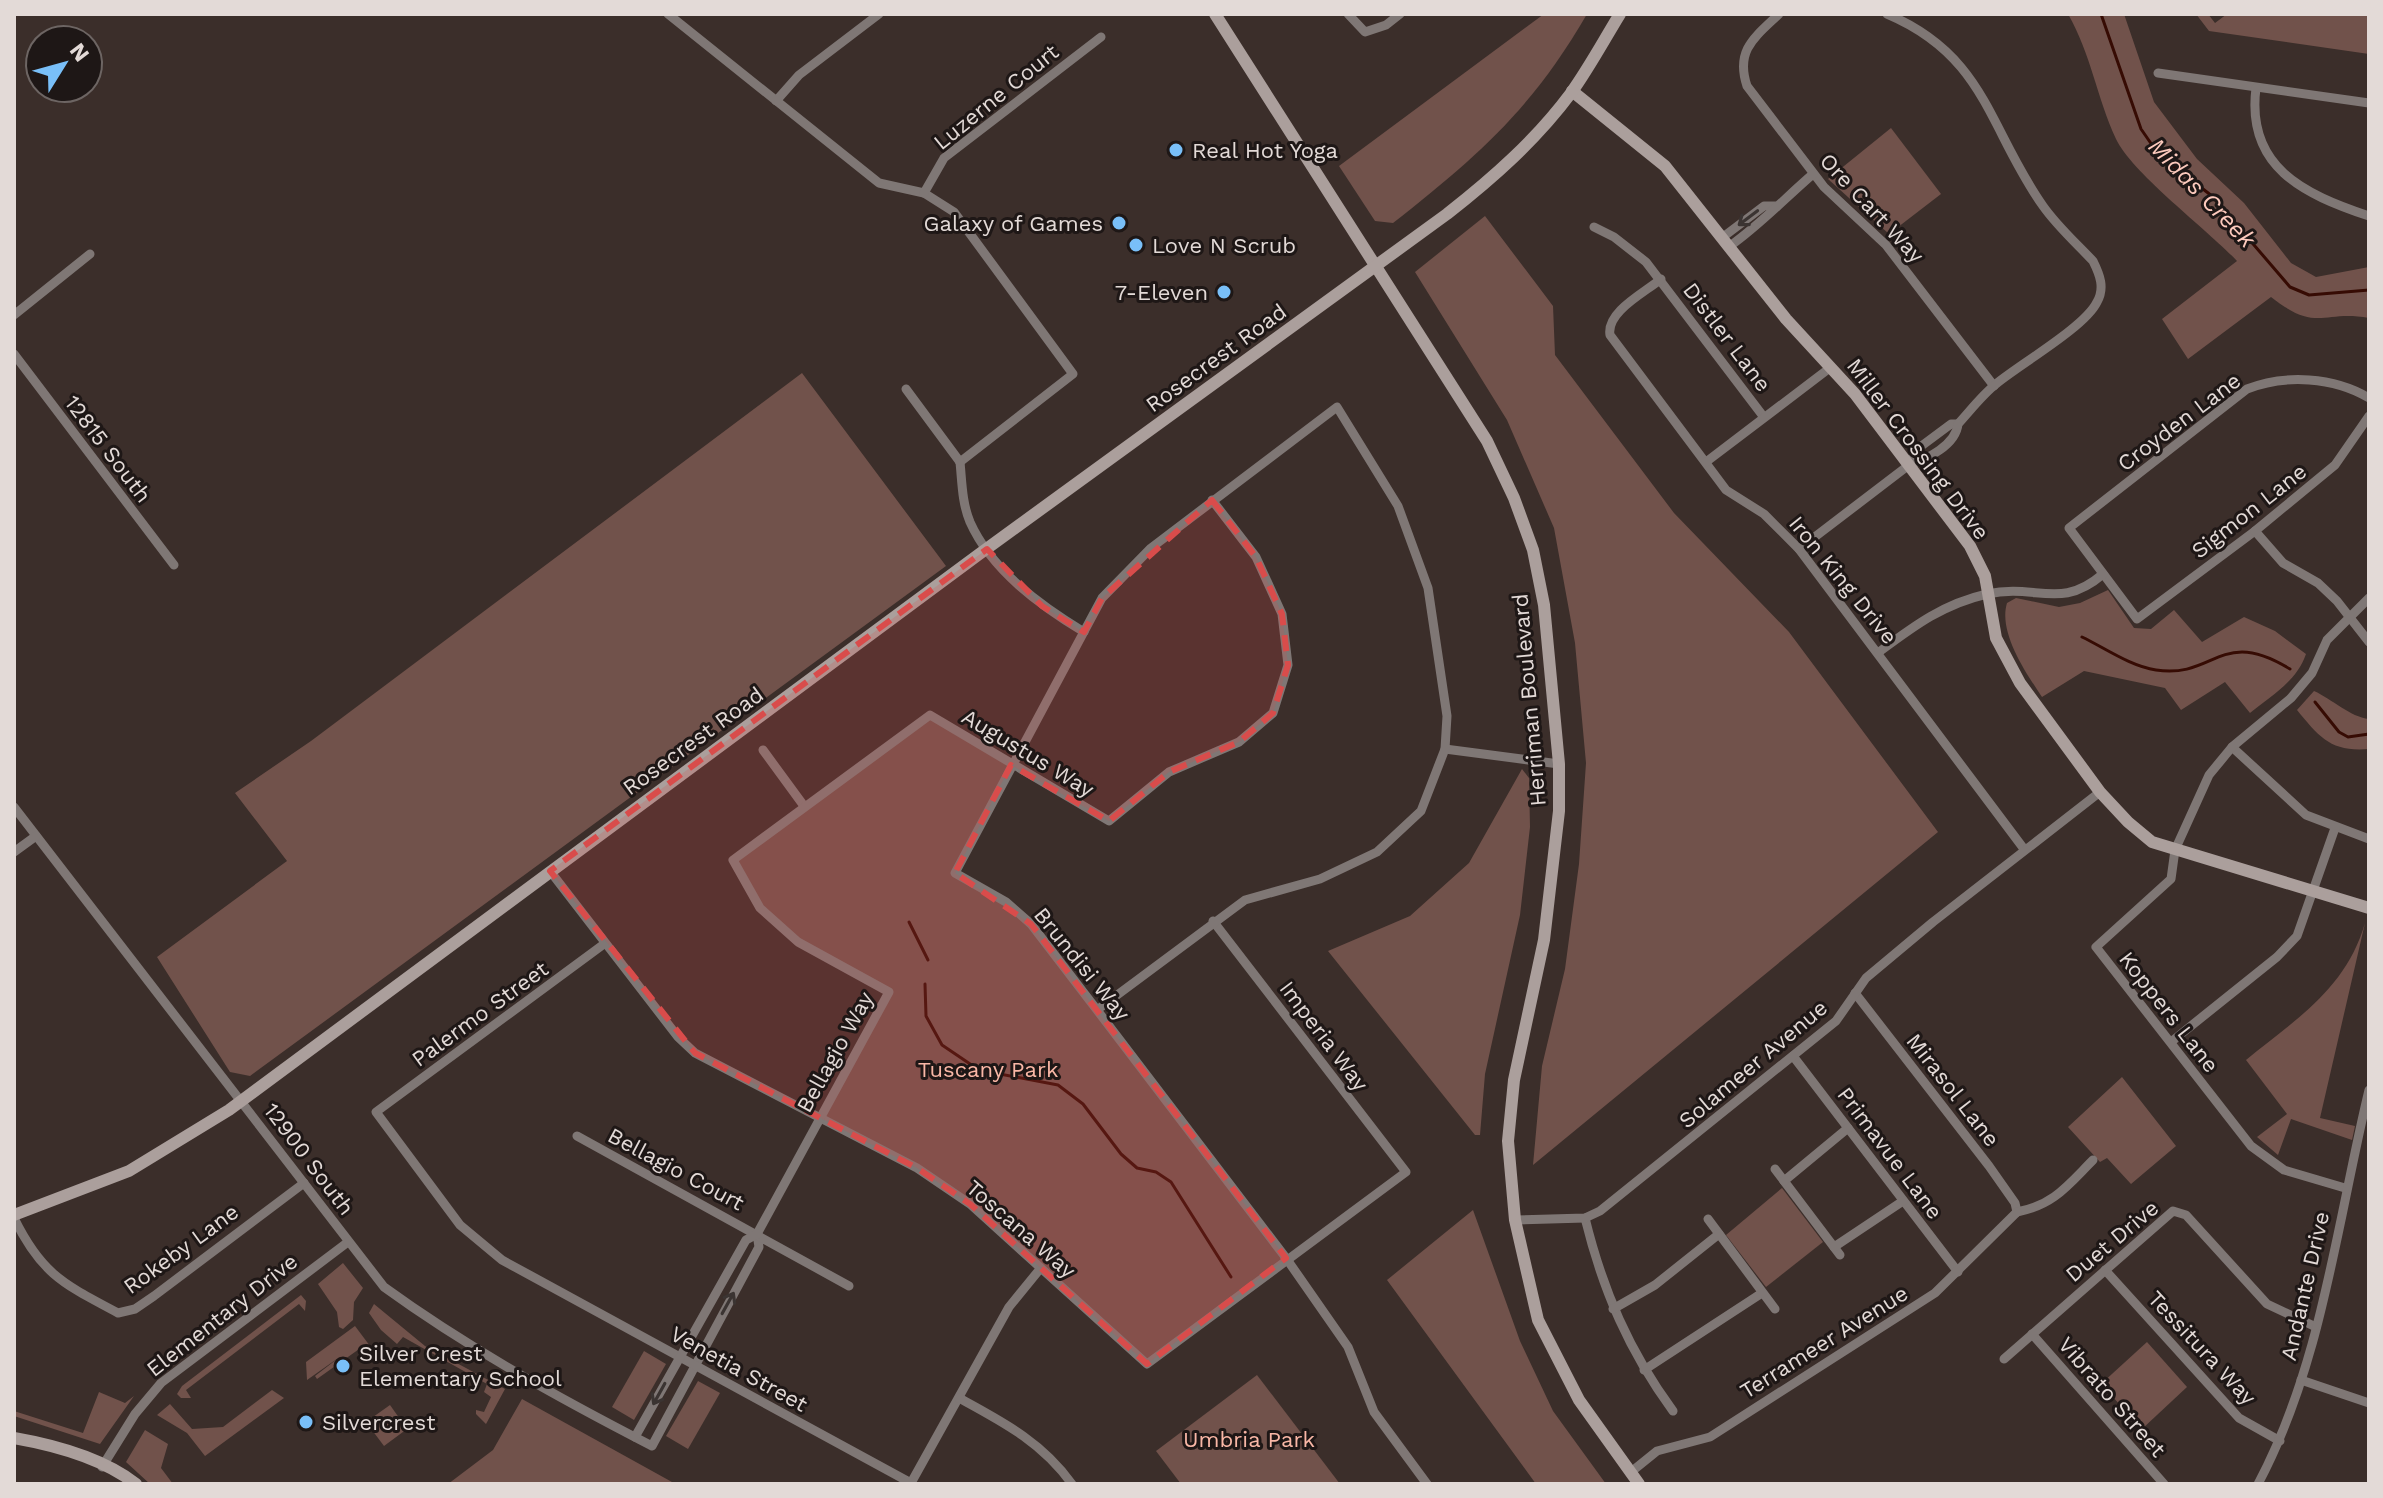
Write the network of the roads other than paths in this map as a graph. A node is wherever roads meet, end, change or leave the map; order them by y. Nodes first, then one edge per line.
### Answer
1 (668, 14) edge
2 (879, 14) edge
3 (1215, 14) edge
4 (1348, 14) edge
5 (1400, 14) edge
6 (1620, 14) edge
7 (1779, 14) edge
8 (1887, 14) edge
9 (1101, 37) dead end
10 (2158, 73) dead end
11 (2256, 88) junction
12 (1572, 91) junction
13 (776, 101) junction
14 (2369, 103) edge
15 (1813, 174) junction
16 (924, 193) junction
17 (2369, 216) edge
18 (1594, 227) dead end
19 (1727, 242) junction
20 (90, 254) dead end
21 (1377, 266) junction
22 (1661, 279) junction
23 (14, 315) edge
24 (14, 354) edge
25 (1831, 367) junction
26 (1994, 386) junction
27 (906, 389) dead end
28 (2369, 398) edge
29 (1763, 416) junction
30 (2369, 416) edge
31 (960, 462) junction
32 (1706, 462) junction
33 (1909, 465) junction
34 (1212, 500) junction
35 (2255, 531) junction
36 (987, 549) junction
37 (1799, 549) junction
38 (174, 565) dead end
39 (2103, 574) junction
40 (1989, 593) junction
41 (2369, 598) edge
42 (2350, 616) junction
43 (1084, 632) junction
44 (2369, 642) edge
45 (1879, 652) junction
46 (930, 715) joint
47 (2232, 747) junction
48 (1445, 749) junction
49 (763, 750) dead end
50 (1559, 764) junction
51 (1011, 765) junction
52 (2100, 792) junction
53 (804, 806) junction
54 (14, 807) edge
55 (2335, 828) junction
56 (36, 836) junction
57 (2369, 839) edge
58 (2024, 849) junction
59 (2175, 850) junction
60 (14, 852) edge
61 (550, 871) junction
62 (2312, 891) junction
63 (2369, 908) edge
64 (1213, 921) junction
65 (604, 944) junction
66 (1855, 993) junction
67 (1097, 1010) junction
68 (2171, 1042) junction
69 (1793, 1056) junction
70 (2369, 1090) edge
71 (242, 1100) junction
72 (376, 1112) joint
73 (820, 1118) junction
74 (1848, 1128) junction
75 (577, 1136) dead end
76 (2093, 1160) dead end
77 (1775, 1169) dead end
78 (1406, 1172) joint
79 (1784, 1181) junction
80 (304, 1183) junction
81 (2345, 1188) junction
82 (1903, 1201) junction
83 (2017, 1212) junction
84 (14, 1216) edge
85 (1585, 1218) junction
86 (1708, 1219) dead end
87 (1515, 1220) junction
88 (757, 1234) junction
89 (1719, 1234) junction
90 (348, 1242) junction
91 (1286, 1258) junction
92 (1040, 1269) junction
93 (2105, 1270) junction
94 (1958, 1272) junction
95 (849, 1286) dead end
96 (1762, 1293) junction
97 (1613, 1309) junction
98 (1775, 1309) dead end
99 (2316, 1327) junction
100 (2032, 1334) junction
101 (679, 1356) junction
102 (2004, 1359) dead end
103 (695, 1365) junction
104 (1644, 1370) junction
105 (2301, 1380) junction
106 (959, 1398) junction
107 (2369, 1403) edge
108 (1673, 1411) dead end
109 (635, 1437) junction
110 (14, 1438) edge
111 (2280, 1441) junction
112 (652, 1446) joint
113 (102, 1467) junction
114 (1631, 1472) junction
115 (112, 1484) edge
116 (136, 1484) edge
117 (1072, 1484) edge
118 (1427, 1484) edge
119 (1639, 1484) edge
120 (2164, 1484) edge
121 (2258, 1484) edge

1 - 13 street
2 - 13 street
3 - 21 main road, Herriman Boulevard
4 - 5 street
6 - 12 main road, Rosecrest Road
7 - 15 street, Ore Cart Way
8 - 26 street
9 - 16 street, Luzerne Court
10 - 11 street
11 - 14 street
11 - 17 street
12 - 19 main road, Miller Crossing Drive
12 - 21 main road, Rosecrest Road
13 - 16 street
15 - 19 street
15 - 26 street, Ore Cart Way
16 - 31 street
18 - 22 street, Distler Lane
19 - 25 main road, Miller Crossing Drive
20 - 23 street
21 - 36 main road, Rosecrest Road
21 - 50 main road, Herriman Boulevard
22 - 29 street, Distler Lane
22 - 32 street, Iron King Drive
24 - 38 street, 12815 South
25 - 29 street
25 - 33 main road, Miller Crossing Drive
26 - 33 street
27 - 31 street
28 - 39 street, Croyden Lane
29 - 32 street
30 - 35 street, Sigmon Lane
31 - 36 street
32 - 37 street, Iron King Drive
33 - 37 street
33 - 40 main road, Miller Crossing Drive
34 - 43 street, Brundisi Way
34 - 48 street, Brundisi Way
34 - 51 street, Augustus Way
35 - 39 street, Sigmon Lane
35 - 42 street
36 - 43 street
36 - 61 main road, Rosecrest Road
37 - 45 street, Iron King Drive
39 - 40 street
40 - 45 street
40 - 52 main road, Miller Crossing Drive
41 - 42 street, Koppers Lane
42 - 44 street
42 - 47 street, Koppers Lane
43 - 51 street, Brundisi Way
45 - 58 street, Iron King Drive
46 - 51 street, Augustus Way
46 - 53 street, Bellagio Way
47 - 55 street
47 - 59 street, Koppers Lane
48 - 50 street
48 - 64 street
49 - 53 street
50 - 87 main road, Herriman Boulevard
51 - 67 street, Brundisi Way
52 - 58 street, Solameer Avenue
52 - 59 main road, Miller Crossing Drive
53 - 73 street, Bellagio Way
54 - 56 street, 12900 South
55 - 57 street
55 - 62 street
56 - 60 street
56 - 71 street, 12900 South
58 - 66 street, Solameer Avenue
59 - 62 main road, Miller Crossing Drive
59 - 68 street, Koppers Lane
61 - 65 street, Toscana Way
61 - 71 main road, Rosecrest Road
62 - 63 main road, Miller Crossing Drive
62 - 68 street
64 - 67 street
64 - 78 street, Imperia Way
65 - 72 street, Palermo Street
65 - 73 street, Toscana Way
66 - 69 street, Solameer Avenue
66 - 83 street, Mirasol Lane
67 - 91 street, Brundisi Way
68 - 81 street, Koppers Lane
69 - 74 street, Primavue Lane
69 - 85 street, Solameer Avenue
70 - 81 street, Andante Drive
71 - 80 street, 12900 South
71 - 84 main road, Rosecrest Road
72 - 101 street, Venetia Street
73 - 88 street, Bellagio Way
73 - 92 street, Toscana Way
74 - 79 street
74 - 82 street, Primavue Lane
75 - 88 street, Bellagio Court
76 - 83 street
77 - 79 street
78 - 91 street, Toscana Way
79 - 82 street
80 - 84 street, Rokeby Lane
80 - 90 street, 12900 South
81 - 99 street, Andante Drive
82 - 94 street, Primavue Lane
83 - 94 street, Terrameer Avenue
85 - 87 street
85 - 97 street
86 - 89 street
87 - 114 main road, Herriman Boulevard
88 - 95 street, Bellagio Court
88 - 101 street, Bellagio Way
103 -> 88 street, Bellagio Way
89 - 96 street
89 - 97 street
90 - 109 street, 12900 South
90 - 113 street, Elementary Drive
91 - 92 street, Toscana Way
91 - 118 street, Brundisi Way
92 - 106 street, Venetia Street
93 - 99 street, Duet Drive
93 - 100 street, Duet Drive
93 - 111 street, Tessitura Way
94 - 114 street, Terrameer Avenue
96 - 98 street
96 - 104 street
97 - 104 street
99 - 105 street, Andante Drive
100 - 102 street, Duet Drive
100 - 120 street, Vibrato Street
101 - 103 street, Venetia Street
101 -> 109 street, Bellagio Way
103 - 106 street, Venetia Street
103 - 112 street, Bellagio Way
104 - 108 street
105 - 107 street
105 - 111 street, Andante Drive
106 - 117 street
109 - 112 street, 12900 South
110 - 113 main road
111 - 121 street, Andante Drive
113 - 115 main road
113 - 116 main road
114 - 119 main road, Herriman Boulevard

